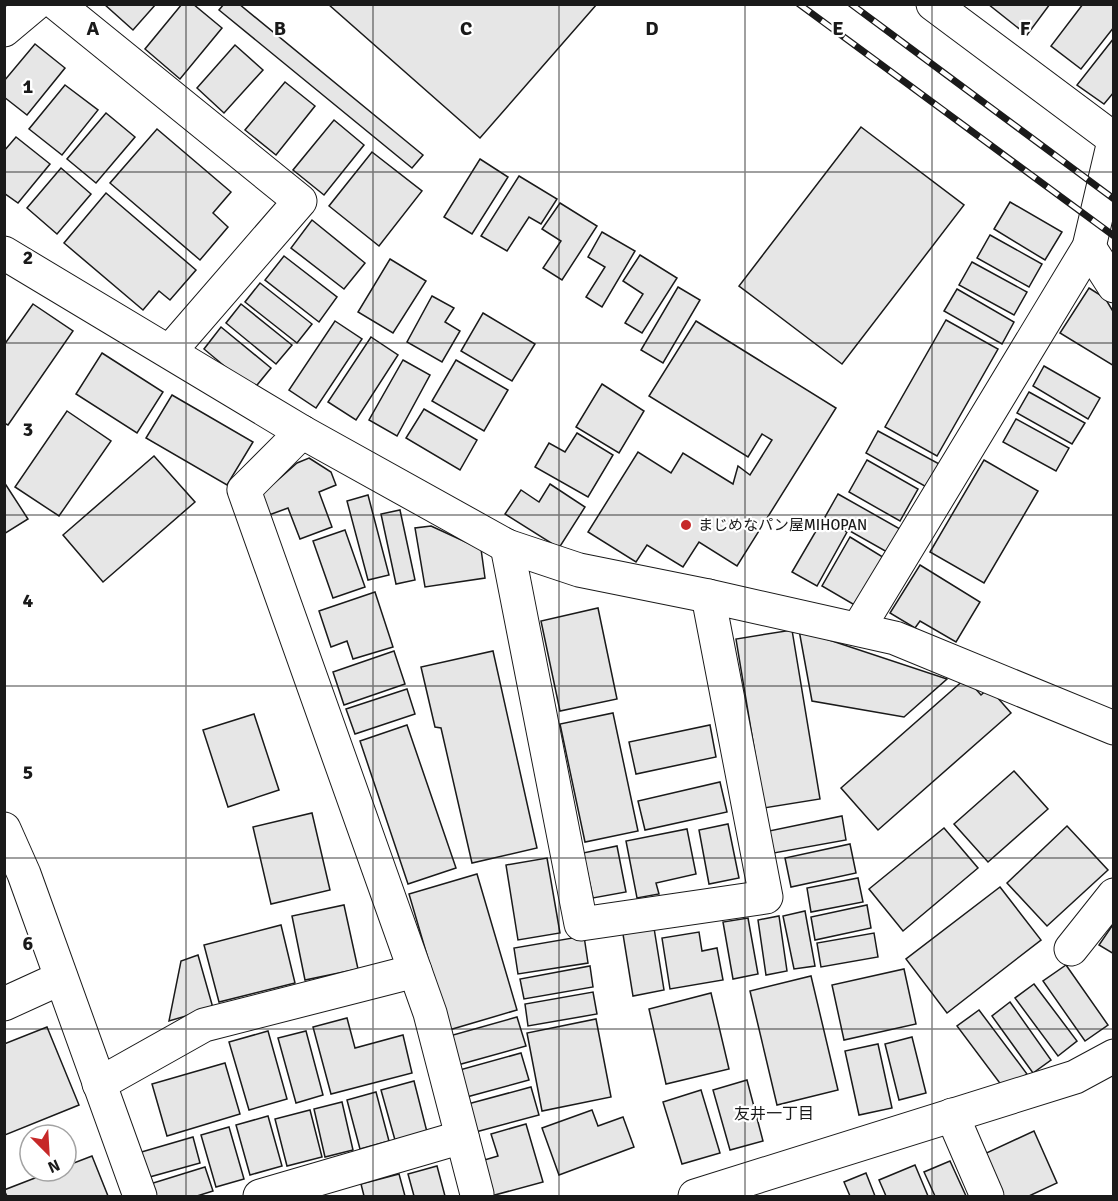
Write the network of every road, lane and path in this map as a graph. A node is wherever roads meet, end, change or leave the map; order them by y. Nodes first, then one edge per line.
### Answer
1 (34, 4) edge
2 (57, 4) edge
3 (933, 4) edge
4 (4, 30) edge
5 (1113, 140) edge
6 (1089, 248) junction
7 (4, 253) edge
8 (1113, 286) edge
9 (170, 351) junction
10 (302, 432) junction
11 (507, 546) junction
12 (708, 596) junction
13 (858, 629) junction
14 (1113, 728) edge
15 (4, 829) edge
16 (1113, 895) edge
17 (1071, 949) dead end
18 (415, 971) junction
19 (61, 978) junction
20 (4, 1004) edge
21 (1113, 1056) edge
22 (99, 1084) junction
23 (952, 1114) junction
24 (462, 1137) junction
25 (764, 1186) edge
26 (477, 1194) dead end
27 (140, 1197) edge
28 (260, 1197) edge
29 (695, 1197) edge
30 (987, 1197) edge

1 - 4 street
2 - 9 street
3 - 5 street
5 - 6 street
6 - 8 street
6 - 13 street
7 - 9 street
9 - 10 street
10 - 11 street
10 - 18 street
11 - 12 street
11 - 12 street
12 - 13 street
13 - 14 street
15 - 19 street
16 - 17 street
18 - 22 street
18 - 24 street
19 - 20 street
19 - 22 street
21 - 23 street
22 - 27 street
23 - 25 street
23 - 30 street
24 - 26 street
24 - 28 street
25 - 29 street

